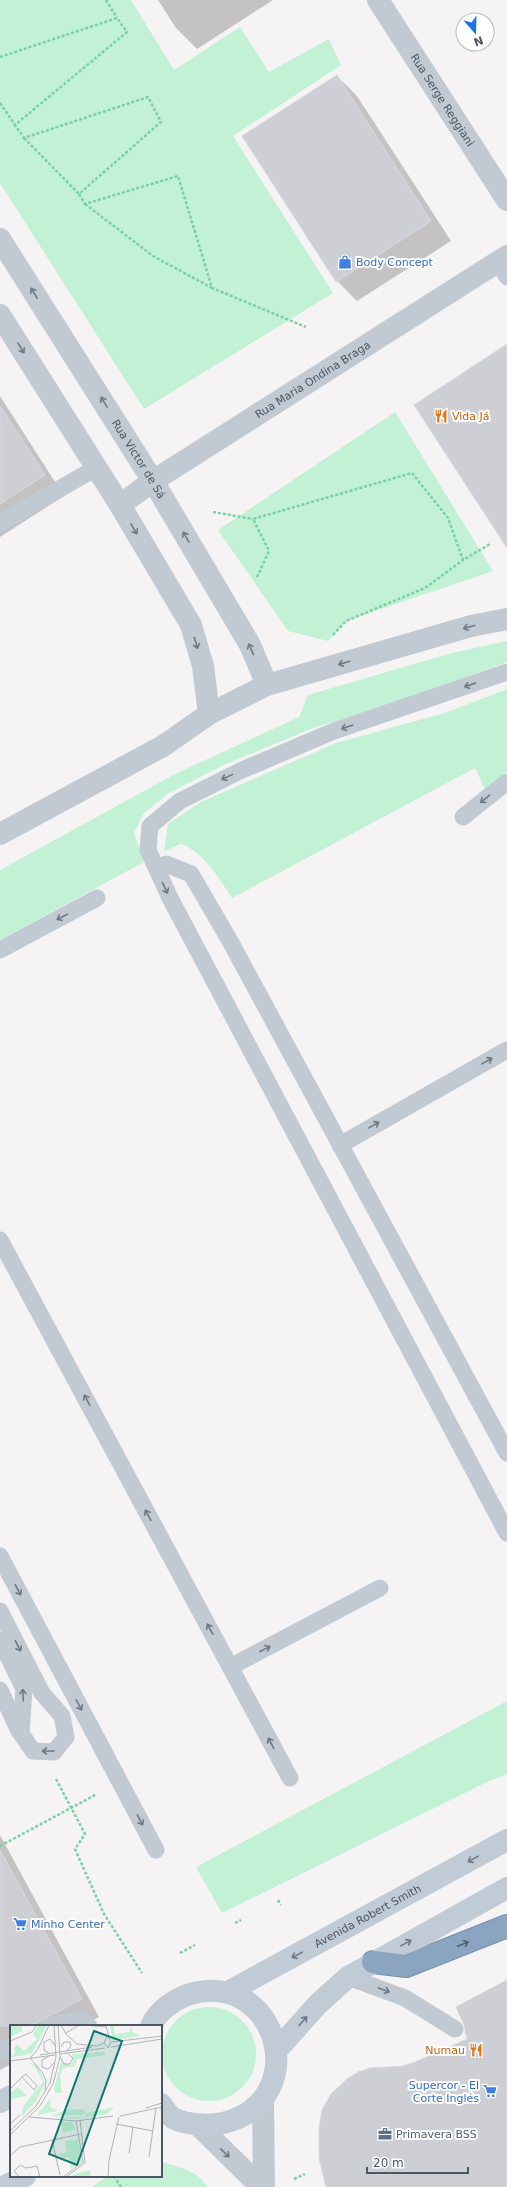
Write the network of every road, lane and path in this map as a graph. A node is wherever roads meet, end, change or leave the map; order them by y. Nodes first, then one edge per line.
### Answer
1 (106, 0) edge
2 (378, 0) edge
3 (117, 18) junction
4 (0, 57) edge
5 (0, 103) edge
6 (15, 125) junction
7 (24, 138) junction
8 (79, 194) junction
9 (507, 200) edge
10 (85, 204) junction
11 (0, 239) edge
12 (504, 265) edge
13 (212, 288) junction
14 (0, 315) edge
15 (306, 327) dead end
16 (96, 468) junction
17 (154, 481) junction
18 (120, 505) junction
19 (213, 512) dead end
20 (253, 519) junction
21 (0, 523) edge
22 (490, 544) dead end
23 (463, 560) junction
24 (257, 577) dead end
25 (507, 619) edge
26 (332, 636) dead end
27 (507, 672) edge
28 (267, 685) junction
29 (209, 714) junction
30 (507, 782) edge
31 (463, 817) dead end
32 (0, 834) edge
33 (166, 864) dead end
34 (97, 898) dead end
35 (0, 950) edge
36 (507, 1050) edge
37 (340, 1145) junction
38 (0, 1240) edge
39 (507, 1453) edge
40 (507, 1533) edge
41 (0, 1556) edge
42 (380, 1588) dead end
43 (0, 1611) edge
44 (0, 1640) edge
45 (230, 1667) junction
46 (0, 1690) edge
47 (21, 1734) junction
48 (54, 1774) dead end
49 (290, 1778) dead end
50 (72, 1808) junction
51 (507, 1840) edge
52 (0, 1846) edge
53 (156, 1850) dead end
54 (507, 1888) edge
55 (278, 1900) dead end
56 (281, 1905) dead end
57 (241, 1920) dead end
58 (235, 1923) dead end
59 (507, 1926) edge
60 (195, 1945) dead end
61 (180, 1953) dead end
62 (373, 1962) junction
63 (142, 1973) dead end
64 (348, 1977) junction
65 (228, 1992) junction
66 (55, 2025) edge
67 (87, 2025) edge
68 (152, 2025) edge
69 (455, 2029) dead end
70 (10, 2047) edge
71 (277, 2050) junction
72 (0, 2052) edge
73 (10, 2097) edge
74 (263, 2101) junction
75 (0, 2102) edge
76 (165, 2114) edge
77 (198, 2125) junction
78 (305, 2174) dead end
79 (23, 2177) edge
80 (115, 2177) edge
81 (294, 2179) dead end
82 (3, 2187) edge
83 (121, 2187) edge
84 (262, 2187) edge

1 - 3 path
2 - 9 street, Rua Serge Reggiani
3 - 4 path
3 - 6 path
5 - 6 path
6 - 7 path
7 - 8 path
7 - 8 path
8 - 10 path
10 - 13 path
10 - 13 path
17 -> 11 street, Rua Victor de Sá
12 - 17 street, Rua Maria Ondina Braga
13 - 15 path
14 -> 16 street
16 - 18 street
16 - 21 lane
17 - 18 street, Rua Maria Ondina Braga
28 -> 17 street, Rua Victor de Sá
18 -> 29 street
19 - 20 path
20 - 23 path
20 - 24 path
22 - 23 path
23 - 26 path
25 -> 28 street
27 -> 40 lane
28 - 29 street
29 - 32 street
30 -> 31 lane
33 - 37 lane
34 -> 35 lane
37 -> 36 lane
37 - 39 lane
45 -> 38 lane
41 -> 53 lane
45 -> 42 lane
43 -> 47 lane
47 -> 44 lane
49 -> 45 lane
46 - 47 lane
48 - 50 path
50 - 52 path
50 - 63 path
51 -> 65 street, Avenida Robert Smith
62 -> 54 street
55 - 56 path
57 - 58 path
62 -> 59 highway
60 - 61 path
62 - 64 street
64 -> 69 lane
71 -> 64 street
65 - 68 street
65 - 71 street
66 - 67 lane
70 - 72 lane
71 - 74 street
73 - 75 street
74 - 77 street
74 - 84 street
76 - 77 street
77 -> 84 street
78 - 81 path
79 - 82 street
80 - 83 path

